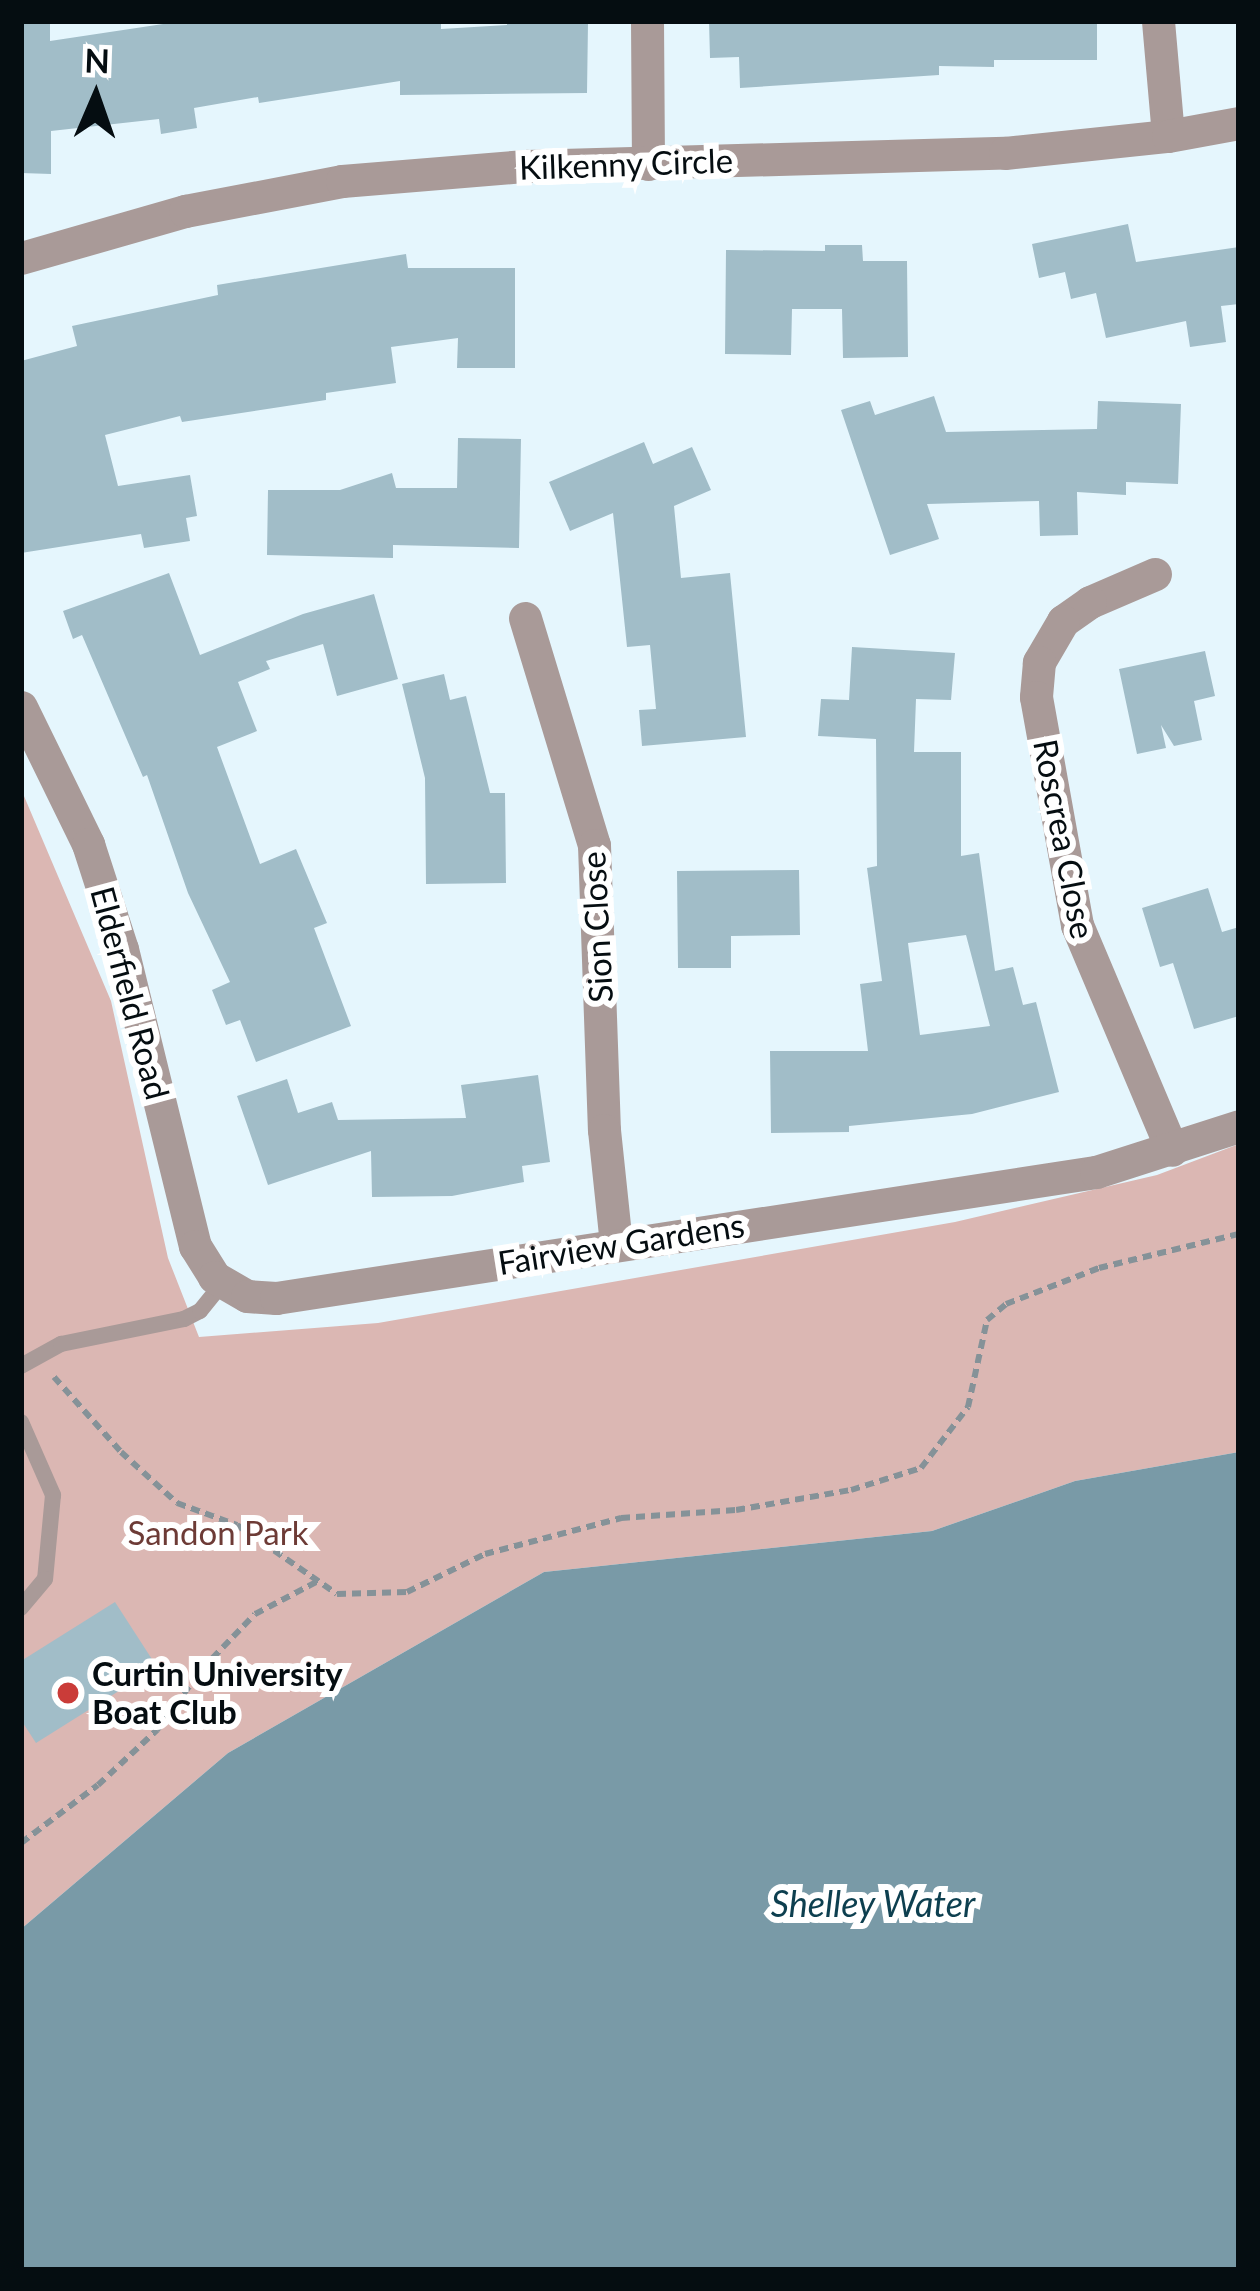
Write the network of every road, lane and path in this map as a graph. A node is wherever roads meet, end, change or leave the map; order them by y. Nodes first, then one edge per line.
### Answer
1 (647, 21) edge
2 (1158, 21) edge
3 (1239, 123) edge
4 (1168, 136) junction
5 (648, 164) junction
6 (21, 258) edge
7 (1155, 574) dead end
8 (525, 618) dead end
9 (21, 707) edge
10 (1239, 1126) edge
11 (1172, 1150) junction
12 (1239, 1234) edge
13 (616, 1245) junction
14 (222, 1284) junction
15 (28, 1360) edge
16 (21, 1422) edge
17 (317, 1581) junction
18 (21, 1608) edge
19 (21, 1843) edge

1 - 5 street
2 - 4 street
3 - 4 street, Kilkenny Circle
4 - 5 street, Kilkenny Circle
5 - 6 street, Kilkenny Circle
7 - 11 street, Roscrea Close
8 - 13 street, Sion Close
9 - 14 street, Elderfield Road
10 - 11 street, Fairview Gardens
11 - 13 street, Fairview Gardens
12 - 17 path
13 - 14 street, Fairview Gardens
14 - 15 lane
15 - 17 path
16 - 18 lane
17 - 19 path

